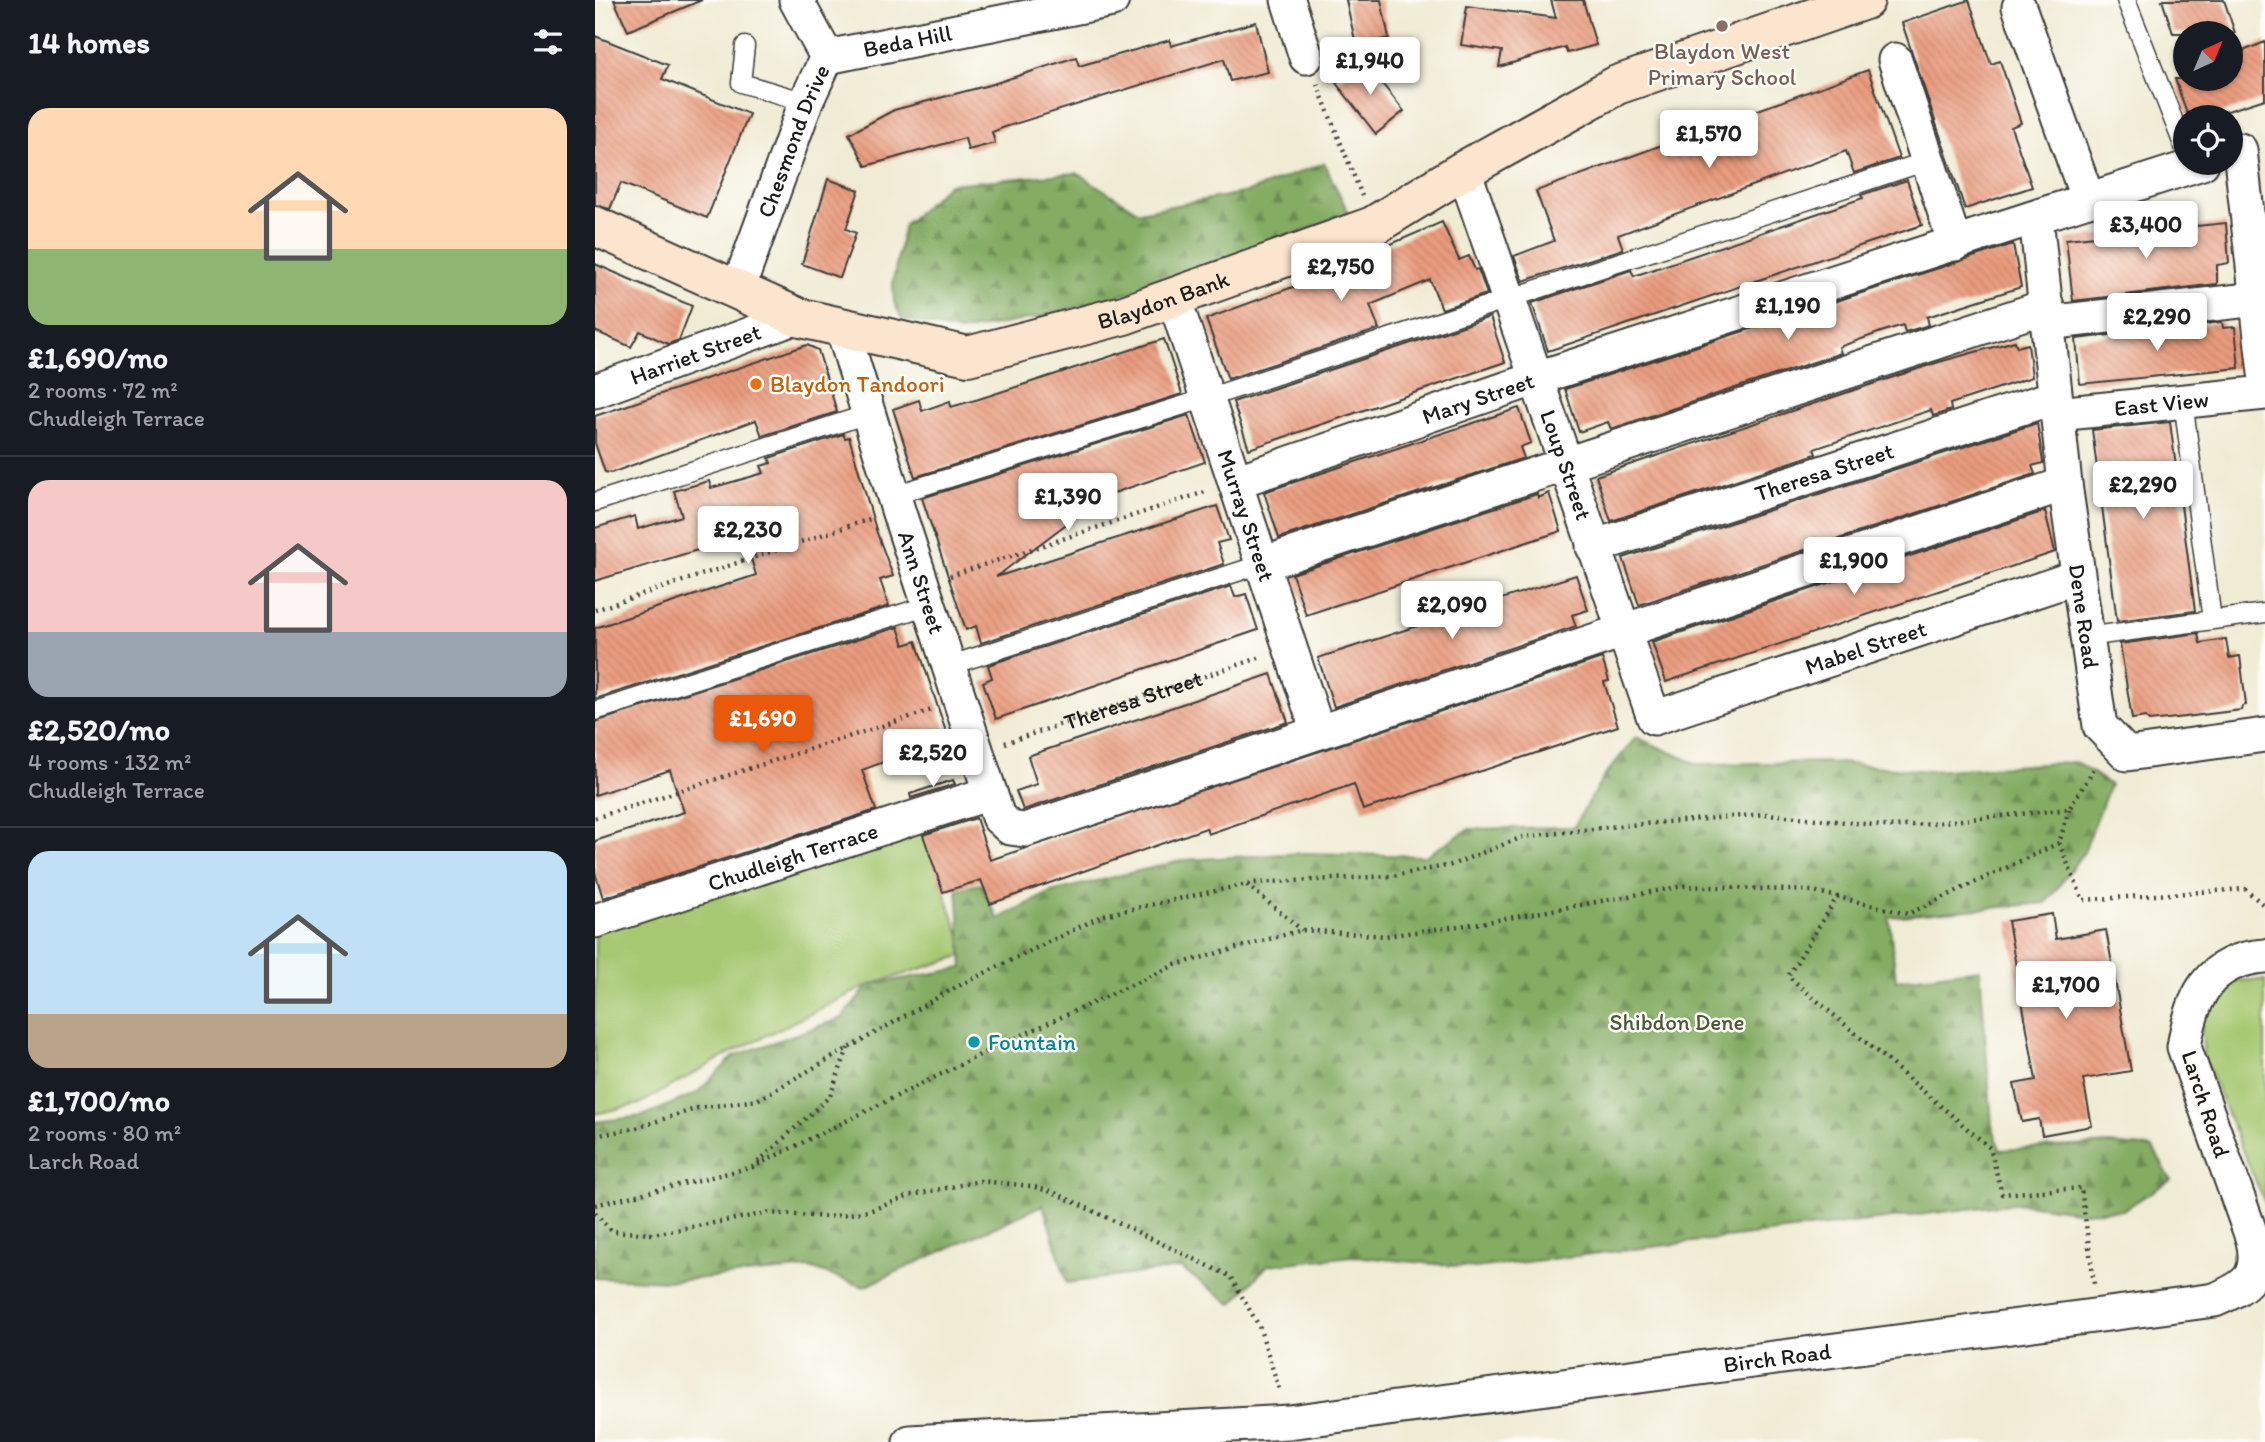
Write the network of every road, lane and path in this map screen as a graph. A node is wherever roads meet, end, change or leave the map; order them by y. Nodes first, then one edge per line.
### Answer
1 (796, 0) edge
2 (1112, 0) edge
3 (1288, 0) edge
4 (1865, 0) edge
5 (2126, 0) edge
6 (1050, 5) edge
7 (2019, 7) dead end
8 (745, 46) dead end
9 (827, 57) junction
10 (1306, 57) joint
11 (1895, 61) dead end
12 (806, 102) junction
13 (2173, 115) edge
14 (2245, 149) edge
15 (1927, 161) junction
16 (2173, 168) edge
17 (1464, 170) junction
18 (2088, 200) junction
19 (2036, 218) junction
20 (595, 226) edge
21 (1373, 226) junction
22 (1955, 244) junction
23 (738, 289) junction
24 (1174, 298) junction
25 (2257, 299) junction
26 (1508, 300) junction
27 (2047, 315) junction
28 (797, 317) junction
29 (843, 330) junction
30 (2265, 373) edge
31 (1534, 379) junction
32 (595, 391) edge
33 (2265, 393) edge
34 (1207, 398) junction
35 (2183, 401) junction
36 (2056, 406) junction
37 (867, 414) junction
38 (1565, 464) junction
39 (1235, 482) junction
40 (2065, 484) junction
41 (595, 502) edge
42 (896, 503) junction
43 (1593, 547) junction
44 (1262, 564) junction
45 (2077, 577) junction
46 (926, 595) junction
47 (595, 610) edge
48 (2265, 613) edge
49 (2212, 620) junction
50 (1625, 633) junction
51 (2086, 637) junction
52 (1290, 648) junction
53 (949, 666) junction
54 (960, 701) junction
55 (595, 711) edge
56 (1654, 718) joint
57 (1318, 732) junction
58 (2257, 736) edge
59 (2112, 741) junction
60 (978, 752) junction
61 (990, 793) junction
62 (2069, 809) junction
63 (595, 818) edge
64 (2059, 843) junction
65 (1246, 885) junction
66 (1838, 896) junction
67 (2265, 906) edge
68 (595, 922) edge
69 (1303, 930) junction
70 (2265, 956) edge
71 (848, 1047) junction
72 (595, 1136) edge
73 (753, 1167) junction
74 (595, 1205) edge
75 (595, 1213) edge
76 (2259, 1279) edge
77 (2099, 1315) junction
78 (1290, 1432) edge
79 (910, 1442) edge

1 - 9 street, Chesmond Drive
2 - 6 street, Beda Hill
3 - 10 street
4 - 17 street, Blaydon Bank
5 - 13 lane
6 - 9 street, Beda Hill
7 - 18 street
8 - 12 lane
9 - 12 street, Chesmond Drive
10 - 21 path
11 - 15 street
12 - 23 street, Chesmond Drive
14 - 25 street
15 - 22 street
15 - 26 lane
16 - 18 street, Mary Street
17 - 21 street, Blaydon Bank
17 - 26 street, Loup Street
18 - 19 street, Mary Street
19 - 22 street, Mary Street
19 - 27 street, Dene Road
20 - 23 street, Blaydon Bank
21 - 24 street, Blaydon Bank
22 - 31 street, Mary Street
23 - 28 street, Blaydon Bank
24 - 29 street, Blaydon Bank
24 - 34 street, Murray Street
25 - 27 street
25 - 30 street
26 - 31 street, Loup Street
26 - 34 lane
27 - 36 street, Dene Road
27 - 38 street
28 - 29 street, Blaydon Bank
28 - 32 street, Harriet Street
29 - 37 street, Ann Street
31 - 38 street, Loup Street
31 - 39 street, Mary Street
33 - 35 street, East View
34 - 39 street, Murray Street
34 - 42 lane
35 - 36 street, East View
35 - 49 lane
36 - 40 street, Dene Road
36 - 43 street, Theresa Street
37 - 41 lane
37 - 42 street, Ann Street
38 - 43 street, Loup Street
38 - 44 street
39 - 44 street, Murray Street
39 - 46 path
40 - 45 street, Dene Road
40 - 50 street
42 - 46 street, Ann Street
42 - 47 path
43 - 50 street, Loup Street
44 - 52 street, Murray Street
44 - 53 lane
45 - 51 street, Dene Road
45 - 56 street, Mabel Street
46 - 53 street, Ann Street
46 - 55 lane
48 - 49 lane
49 - 51 lane
50 - 56 street, Loup Street
50 - 57 street
51 - 59 street, Dene Road
52 - 57 street, Murray Street
52 - 60 path, Theresa Street
53 - 54 street, Ann Street
54 - 60 street, Ann Street
54 - 63 path
57 - 61 street, Ann Street
58 - 59 street
59 - 62 path
60 - 61 street, Ann Street
61 - 68 street, Chudleigh Terrace
62 - 64 path
62 - 65 path
64 - 66 path
64 - 67 path
65 - 69 path
65 - 71 path
66 - 69 path
66 - 77 path
69 - 73 path
70 - 76 street, Larch Road
71 - 72 path
71 - 73 path
73 - 74 path
75 - 78 path
76 - 77 street, Birch Road
77 - 78 street, Birch Road
78 - 79 street, Birch Road

